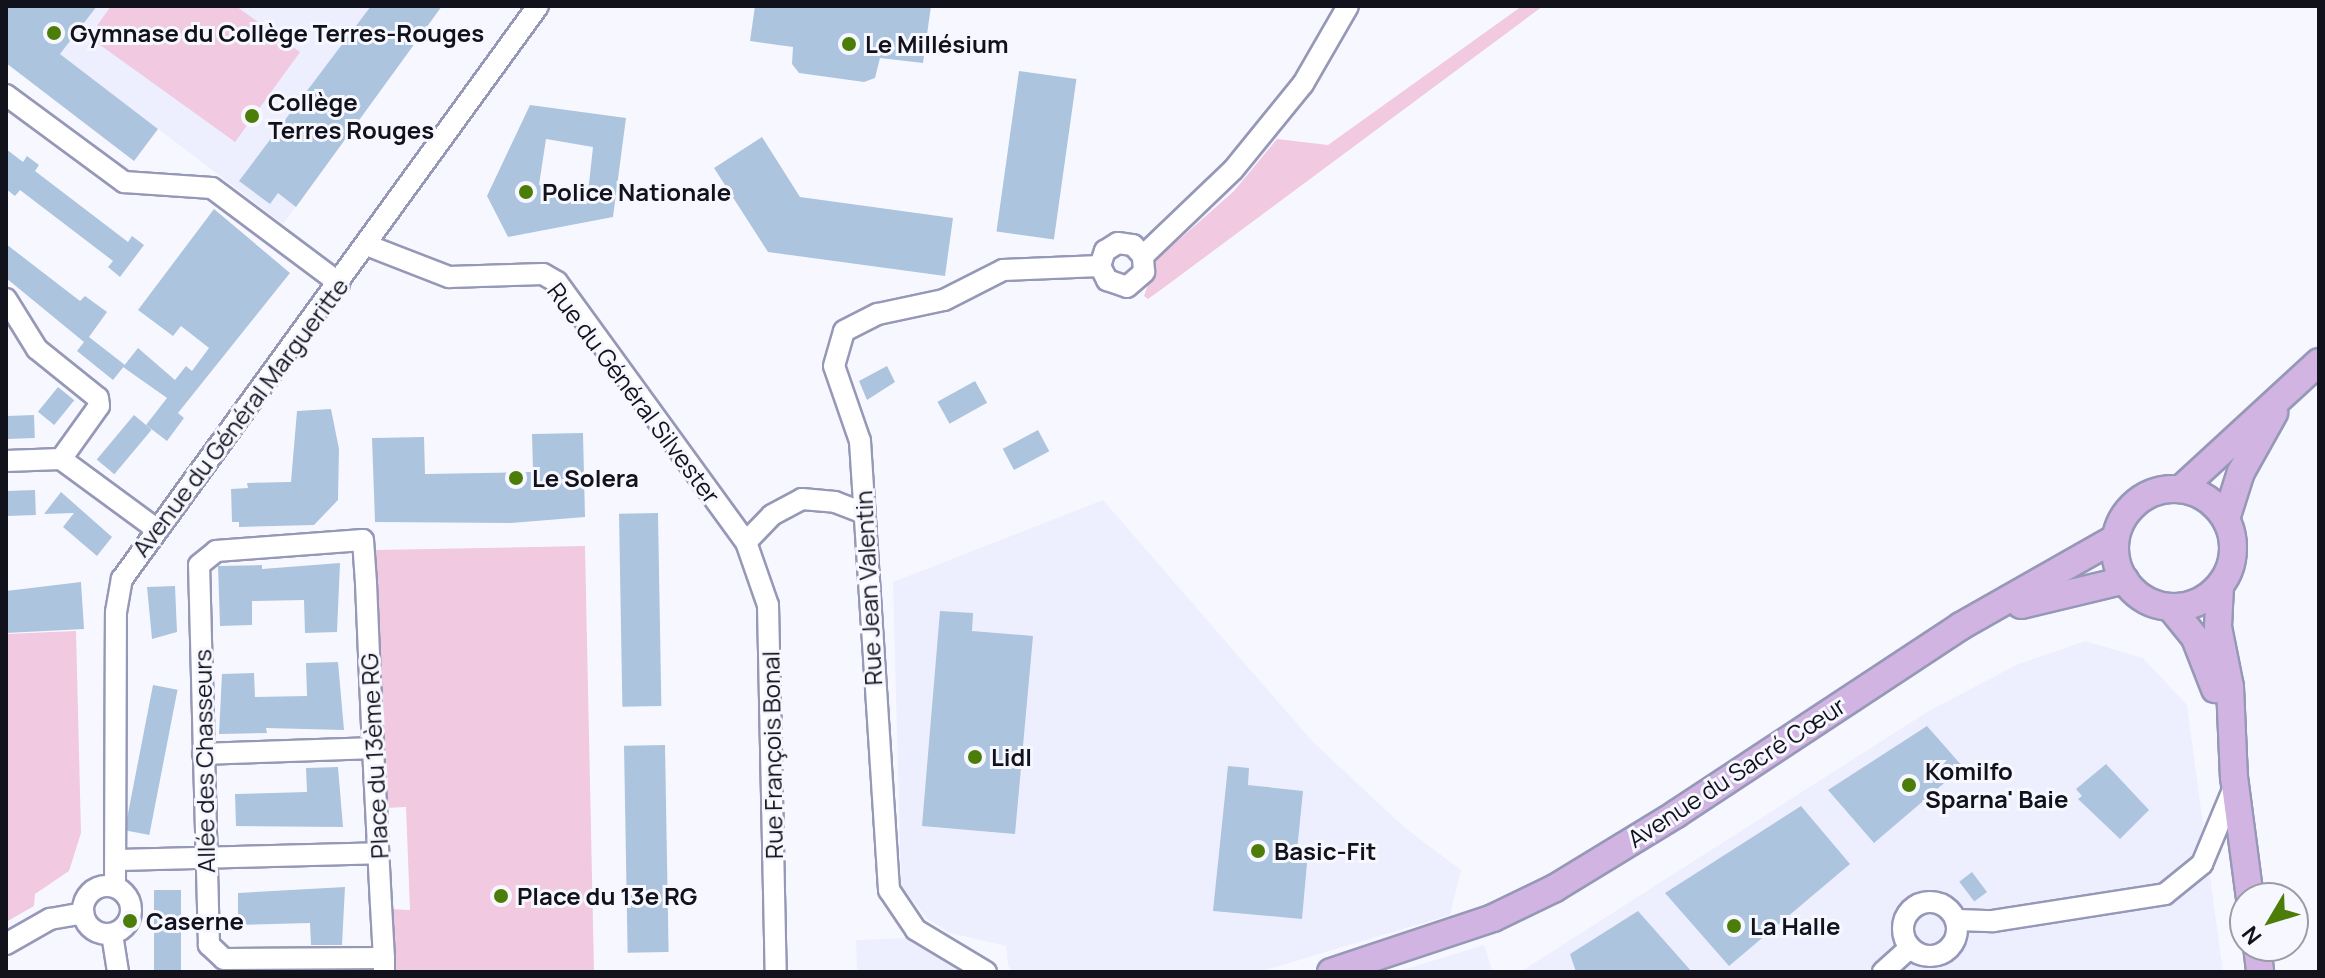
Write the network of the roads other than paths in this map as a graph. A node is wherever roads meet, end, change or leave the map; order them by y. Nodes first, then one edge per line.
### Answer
1 (538, 6) edge
2 (1348, 6) edge
3 (6, 95) edge
4 (369, 246) junction
5 (1143, 256) junction
6 (1100, 266) junction
7 (339, 283) junction
8 (6, 299) edge
9 (2319, 362) edge
10 (2284, 395) junction
11 (61, 459) junction
12 (6, 461) edge
13 (2182, 488) junction
14 (863, 513) junction
15 (2226, 519) junction
16 (155, 528) junction
17 (2114, 539) junction
18 (363, 540) joint
19 (746, 542) junction
20 (2125, 580) junction
21 (2220, 586) junction
22 (2171, 608) junction
23 (1961, 626) junction
24 (2230, 738) junction
25 (373, 748) junction
26 (203, 754) junction
27 (2235, 785) junction
28 (378, 853) junction
29 (119, 860) junction
30 (206, 860) junction
31 (2248, 882) edge
32 (115, 886) junction
33 (83, 913) junction
34 (1957, 920) junction
35 (112, 934) junction
36 (6, 944) edge
37 (1910, 948) junction
38 (384, 965) edge
39 (118, 972) edge
40 (776, 972) edge
41 (986, 972) edge
42 (1331, 972) edge
43 (1883, 972) edge

1 - 4 street, Avenue du Général Margueritte
2 - 5 street
3 - 7 street
4 - 7 street, Avenue du Général Margueritte
4 - 19 street, Rue du Général Silvester
5 - 6 street
5 - 6 street
6 - 14 street, Rue Jean Valentin
7 - 16 street, Avenue du Général Margueritte
8 - 11 street
9 - 10 main road
10 - 13 main road
10 - 15 main road
11 - 12 street
11 - 16 street
13 - 15 main road
13 - 17 main road
14 - 19 street
14 - 41 street, Rue Jean Valentin
15 - 21 main road
16 - 29 street, Avenue du Général Margueritte
17 - 20 main road
17 - 23 main road, Avenue du Sacré Cœur
18 - 25 street, Place du 13ème RG
18 - 26 street, Allée des Chasseurs
19 - 40 street, Rue François Bonal
20 - 22 main road
20 - 23 main road, Avenue du Sacré Cœur
21 - 22 main road
21 - 24 main road
22 - 24 main road
23 - 42 main road, Avenue du Sacré Cœur
24 - 27 main road
25 - 26 street
25 - 28 street, Place du 13ème RG
26 - 30 street, Allée des Chasseurs
27 - 31 main road
27 - 34 street
28 - 30 street
28 - 38 street, Place du 13ème RG
29 - 30 street
29 - 32 street, Avenue du Général Margueritte
30 - 38 street, Allée des Chasseurs
32 - 33 street
32 - 35 street
33 - 35 street
33 - 36 street
34 - 37 street
34 - 37 street
35 - 39 street
37 - 43 street

